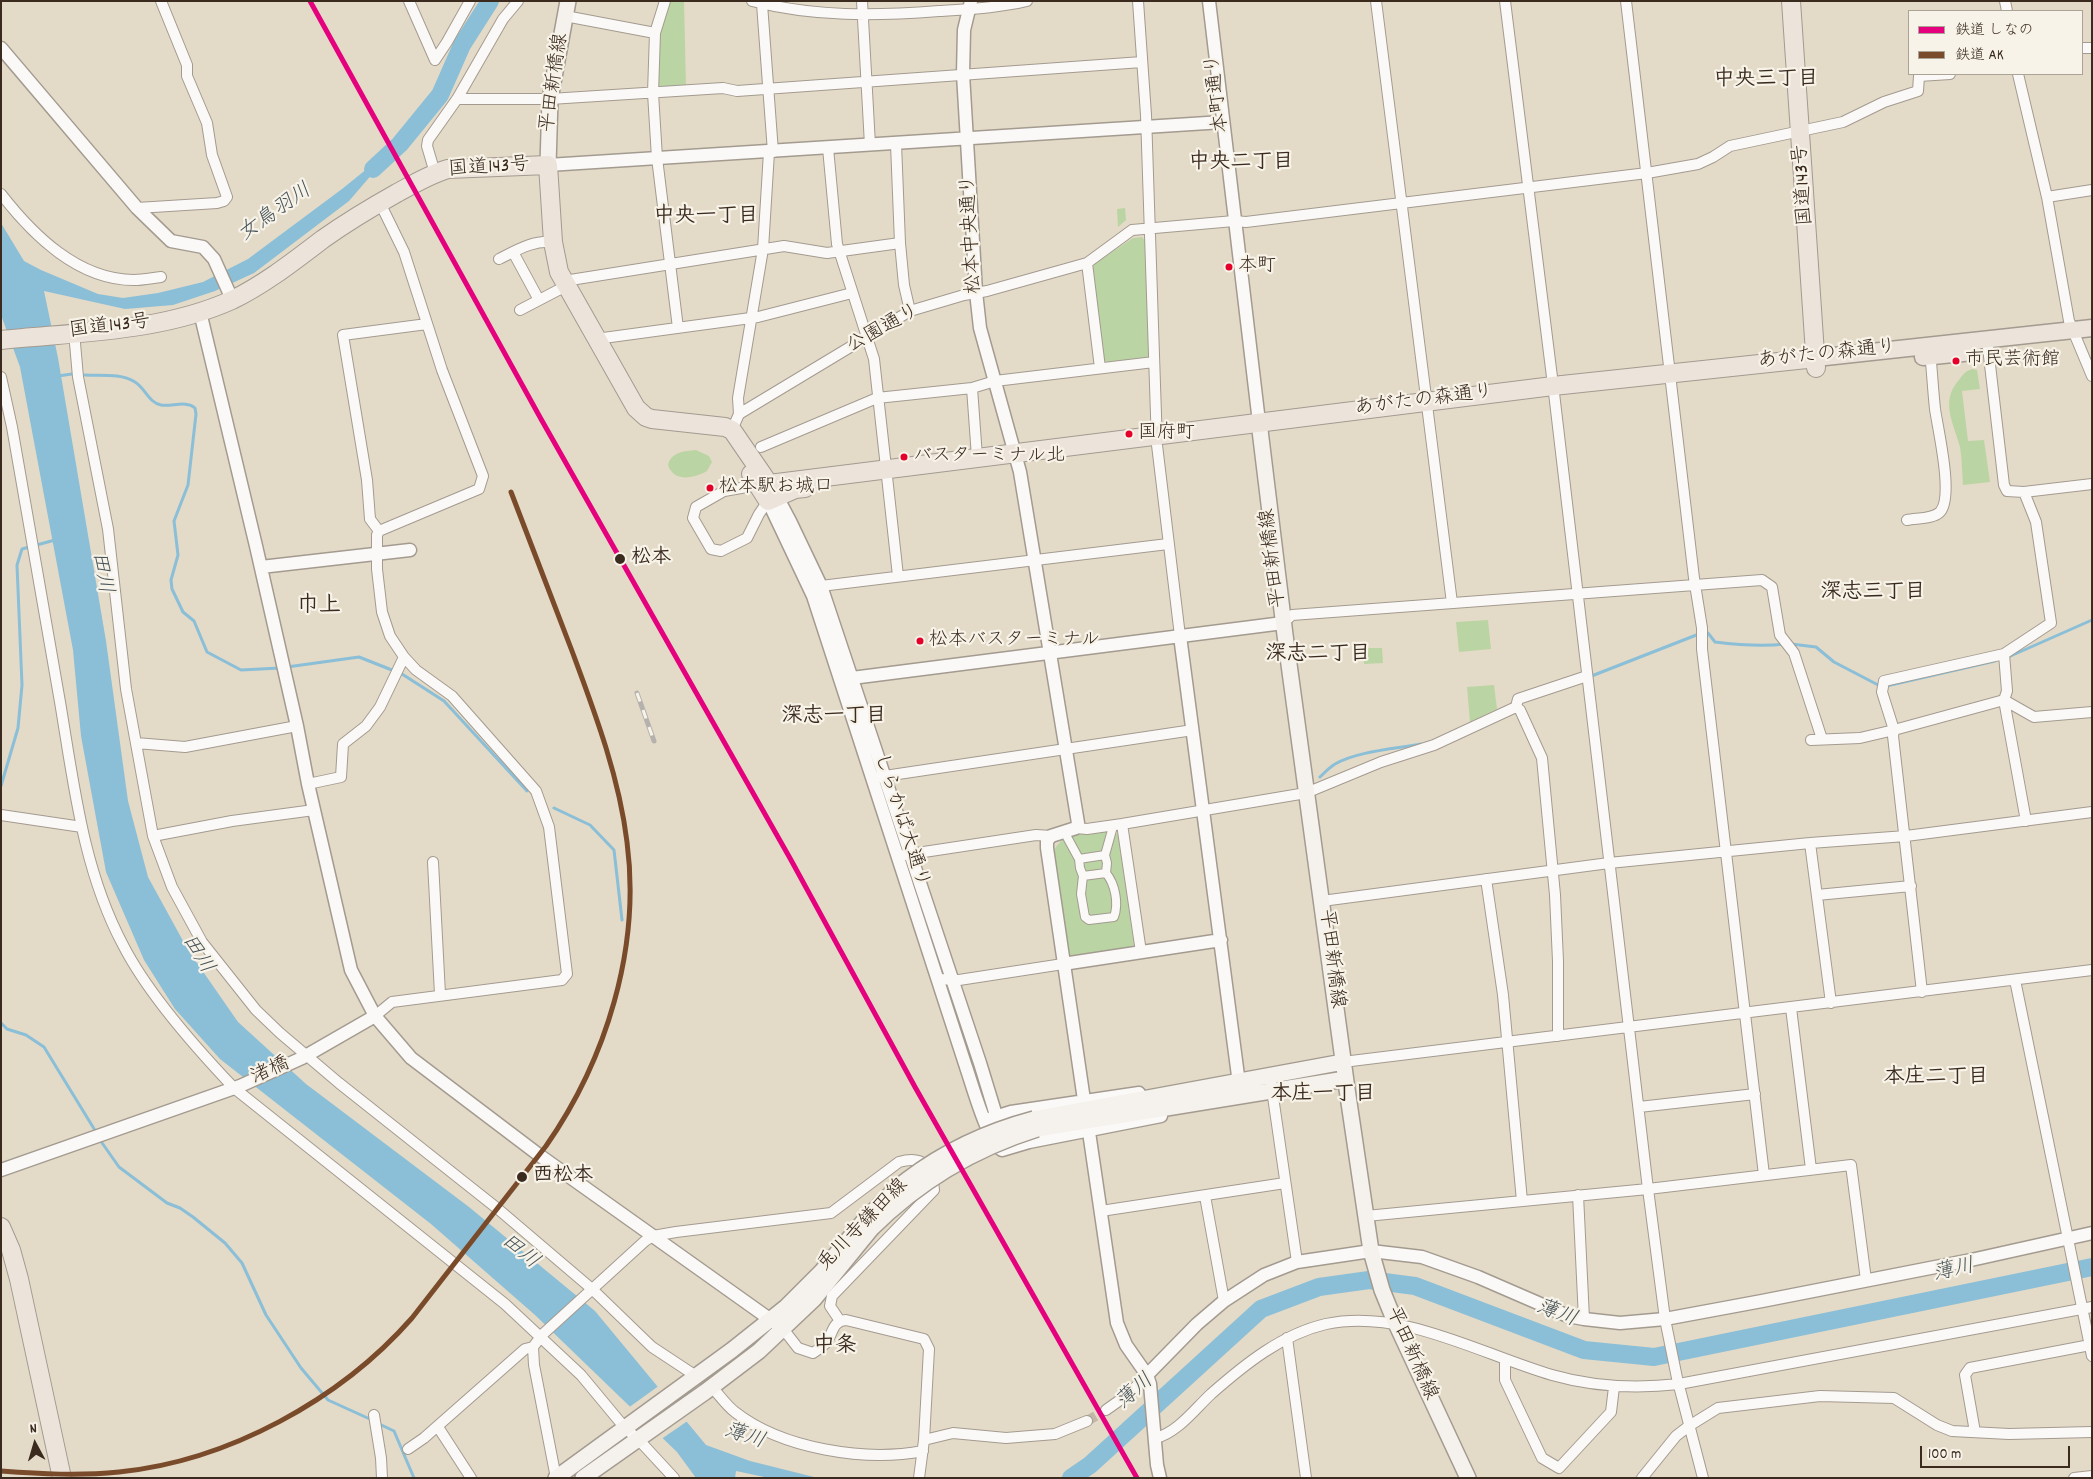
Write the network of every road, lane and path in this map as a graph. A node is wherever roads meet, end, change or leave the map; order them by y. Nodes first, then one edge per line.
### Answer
1 (161, 1) edge
2 (409, 1) edge
3 (470, 1) edge
4 (518, 1) edge
5 (665, 1) edge
6 (1027, 1) edge
7 (1138, 1) edge
8 (1209, 1) edge
9 (1376, 1) edge
10 (1505, 1) edge
11 (1626, 1) edge
12 (1791, 1) edge
13 (757, 3) edge
14 (969, 5) edge
15 (862, 7) edge
16 (566, 9) edge
17 (655, 33) junction
18 (1, 48) edge
19 (1142, 62) junction
20 (963, 74) junction
21 (1935, 75) edge
22 (2018, 75) edge
23 (866, 82) junction
24 (768, 88) junction
25 (653, 93) junction
26 (457, 99) junction
27 (550, 99) junction
28 (1222, 122) junction
29 (1146, 127) junction
30 (1801, 130) junction
31 (968, 139) junction
32 (896, 144) junction
33 (870, 145) junction
34 (828, 148) junction
35 (771, 152) junction
36 (657, 158) junction
37 (548, 165) junction
38 (435, 173) junction
39 (1647, 173) junction
40 (1529, 187) junction
41 (2092, 190) edge
42 (1, 194) edge
43 (2047, 197) junction
44 (1401, 202) junction
45 (380, 203) junction
46 (137, 208) junction
47 (1234, 221) junction
48 (1150, 228) junction
49 (553, 242) junction
50 (900, 243) junction
51 (764, 249) junction
52 (839, 251) junction
53 (513, 252) junction
54 (499, 258) dead end
55 (1087, 263) junction
56 (669, 264) junction
57 (161, 277) dead end
58 (565, 284) junction
59 (976, 292) junction
60 (852, 293) junction
61 (231, 295) junction
62 (539, 300) junction
63 (520, 310) dead end
64 (910, 311) junction
65 (200, 312) junction
66 (752, 318) junction
67 (427, 324) junction
68 (678, 328) junction
69 (2092, 328) edge
70 (71, 333) junction
71 (2080, 336) edge
72 (867, 338) junction
73 (596, 339) junction
74 (1, 340) edge
75 (1988, 344) junction
76 (1930, 351) junction
77 (1154, 362) junction
78 (1817, 363) junction
79 (1100, 368) junction
80 (2092, 376) edge
81 (1, 377) edge
82 (1671, 378) junction
83 (995, 381) junction
84 (972, 388) junction
85 (1554, 392) junction
86 (877, 398) junction
87 (1427, 407) junction
88 (729, 426) junction
89 (1260, 427) junction
90 (1157, 439) junction
91 (761, 447) dead end
92 (977, 457) junction
93 (1017, 457) junction
94 (886, 473) junction
95 (2092, 484) edge
96 (768, 492) junction
97 (2024, 492) junction
98 (1907, 520) dead end
99 (379, 532) junction
100 (1168, 544) junction
101 (410, 550) dead end
102 (377, 555) junction
103 (1035, 560) junction
104 (260, 567) junction
105 (898, 576) junction
106 (1697, 585) junction
107 (821, 586) junction
108 (1578, 595) junction
109 (1452, 603) junction
110 (1283, 623) junction
111 (1180, 636) junction
112 (1050, 653) junction
113 (404, 657) junction
114 (2005, 658) junction
115 (847, 678) junction
116 (1588, 678) junction
117 (2004, 700) junction
118 (1517, 705) junction
119 (2092, 712) edge
120 (296, 726) junction
121 (1193, 730) junction
122 (1894, 730) junction
123 (1822, 739) junction
124 (1811, 740) dead end
125 (136, 743) junction
126 (1066, 750) junction
127 (879, 777) junction
128 (308, 784) junction
129 (1306, 793) junction
130 (314, 810) junction
131 (1203, 811) junction
132 (2092, 812) edge
133 (1, 815) edge
134 (2026, 820) junction
135 (1122, 824) junction
136 (82, 827) junction
137 (1112, 830) dead end
138 (1072, 832) junction
139 (153, 836) junction
140 (1050, 836) junction
141 (1906, 836) junction
142 (1810, 843) junction
143 (1726, 851) junction
144 (911, 854) junction
145 (1105, 855) junction
146 (898, 856) junction
147 (1079, 859) junction
148 (433, 862) dead end
149 (1609, 863) junction
150 (1553, 871) junction
151 (1106, 873) junction
152 (1083, 876) junction
153 (1486, 879) junction
154 (1911, 886) junction
155 (1817, 895) junction
156 (1322, 901) junction
157 (1221, 940) junction
158 (1141, 952) junction
159 (1064, 964) junction
160 (2092, 970) edge
161 (938, 979) junction
162 (2015, 980) junction
163 (953, 981) junction
164 (1922, 992) junction
165 (440, 994) junction
166 (1831, 1003) junction
167 (1792, 1008) junction
168 (1746, 1014) junction
169 (375, 1016) junction
170 (1628, 1028) junction
171 (1558, 1036) junction
172 (1508, 1042) junction
173 (304, 1057) junction
174 (1343, 1062) junction
175 (1345, 1079) junction
176 (1271, 1083) junction
177 (237, 1087) junction
178 (1240, 1088) junction
179 (1192, 1089) junction
180 (1755, 1094) junction
181 (983, 1096) junction
182 (1084, 1100) junction
183 (1201, 1103) junction
184 (1639, 1107) junction
185 (990, 1118) junction
186 (1035, 1124) junction
187 (1089, 1132) junction
188 (1811, 1169) junction
189 (1, 1170) edge
190 (1764, 1175) junction
191 (1285, 1183) junction
192 (1648, 1189) junction
193 (1205, 1196) junction
194 (1578, 1196) junction
195 (1522, 1201) junction
196 (1101, 1212) junction
197 (1366, 1216) junction
198 (867, 1226) junction
199 (1, 1227) edge
200 (2092, 1233) edge
201 (653, 1236) junction
202 (2069, 1242) junction
203 (1372, 1255) junction
204 (1297, 1262) junction
205 (1866, 1280) junction
206 (591, 1290) junction
207 (1224, 1301) junction
208 (2085, 1306) edge
209 (1584, 1319) junction
210 (770, 1320) junction
211 (1394, 1320) junction
212 (840, 1321) junction
213 (1666, 1323) junction
214 (784, 1330) junction
215 (542, 1336) junction
216 (1287, 1338) junction
217 (533, 1347) junction
218 (2091, 1351) edge
219 (1505, 1360) junction
220 (693, 1378) junction
221 (1149, 1379) junction
222 (1678, 1381) junction
223 (1614, 1387) junction
224 (708, 1390) junction
225 (1106, 1410) tunnel mouth
226 (374, 1416) dead end
227 (1087, 1422) tunnel mouth
228 (627, 1426) junction
229 (1688, 1426) junction
230 (438, 1427) junction
231 (1975, 1432) junction
232 (2092, 1432) edge
233 (1156, 1437) junction
234 (640, 1438) junction
235 (924, 1440) junction
236 (408, 1449) dead end
237 (923, 1451) junction
238 (920, 1474) edge
239 (2092, 1476) edge
240 (62, 1478) edge
241 (382, 1478) edge
242 (471, 1478) edge
243 (556, 1478) edge
244 (583, 1478) edge
245 (674, 1478) edge
246 (1160, 1478) edge
247 (1306, 1478) edge
248 (1468, 1478) edge
249 (1642, 1478) edge
250 (1703, 1478) edge
251 (2074, 1478) edge

1 - 46 street
2 - 3 street
4 - 26 street
5 - 17 street
6 - 14 street
7 - 19 street
8 - 28 street, 本町通り
9 - 44 street
10 - 40 street
11 - 39 street
12 - 30 highway, 国道143号
13 - 15 street
13 - 24 street
14 - 15 street
14 - 20 street, 松本中央通り
15 - 23 street
16 - 17 street
16 - 27 main road, 平田新橋線
17 - 25 street
18 - 46 street
19 - 20 street
19 - 29 street
20 - 23 street
20 - 31 street, 松本中央通り
21 - 30 street, 公園通り
22 - 43 street
23 - 24 street
23 - 33 street
24 - 25 street
24 - 35 street
25 - 27 street
25 - 36 street
26 - 27 street
26 - 38 street
27 - 37 main road, 平田新橋線
28 - 29 street
28 - 47 street, 本町通り
29 - 31 street
29 - 48 street
30 - 39 street, 公園通り
30 - 78 highway, 国道143号
31 - 32 street
31 - 59 street, 松本中央通り
32 - 33 street
32 - 50 street
33 - 34 street
34 - 35 street
34 - 52 street
35 - 36 street
35 - 51 street
36 - 37 street
36 - 56 street
37 - 38 highway, 国道143号
37 - 49 highway, 国道143号
38 - 45 highway, 国道143号
39 - 40 street, 公園通り
39 - 82 street
40 - 44 street, 公園通り
40 - 85 street
41 - 43 street
42 - 57 street
43 - 71 street
44 - 47 street, 公園通り
44 - 87 street
45 - 61 highway, 国道143号
45 - 67 street
46 - 61 street
47 - 48 street, 公園通り
47 - 89 street, 本町通り
48 - 55 street, 公園通り
48 - 77 street
49 - 53 street
49 - 58 highway, 国道143号
50 - 52 street
50 - 64 street
51 - 52 street
51 - 56 street
51 - 66 street
52 - 60 street
53 - 54 street
53 - 62 street
55 - 59 street, 公園通り
55 - 79 street
56 - 58 street
56 - 68 street
58 - 62 street
58 - 73 highway, 国道143号
59 - 64 street, 公園通り
59 - 83 street, 松本中央通り
60 - 66 street
60 - 72 street
61 - 65 highway, 国道143号
62 - 63 street
64 - 72 street, 公園通り
65 - 70 highway, 国道143号
65 - 104 street
66 - 68 street
66 - 88 street
67 - 99 street
67 - 99 street
68 - 73 street
69 - 71 main road, あがたの森通り
70 - 74 highway, 国道143号
70 - 125 street
71 - 75 main road, あがたの森通り
71 - 80 street
72 - 86 street
72 - 88 street, 公園通り
73 - 88 highway, 国道143号
75 - 76 main road, あがたの森通り
75 - 97 street
76 - 78 main road, あがたの森通り
76 - 98 street
77 - 79 street
77 - 90 street
78 - 82 highway, あがたの森通り
79 - 83 street
81 - 136 street
82 - 85 highway, あがたの森通り
82 - 106 street
83 - 84 street
83 - 93 street, 松本中央通り
84 - 86 street
84 - 92 street
85 - 87 highway, あがたの森通り
85 - 108 street
86 - 91 street
86 - 94 street
87 - 89 highway, あがたの森通り
87 - 109 street
88 - 96 highway
89 - 90 highway, あがたの森通り
89 - 110 main road, 平田新橋線
90 - 93 highway, あがたの森通り
90 - 100 street
92 - 93 highway, あがたの森通り
92 - 94 highway, あがたの森通り
93 - 94 highway, あがたの森通り
93 - 103 street, 松本中央通り
94 - 96 highway, あがたの森通り
94 - 105 street
95 - 97 street
96 - 96 street
96 - 107 street, しらかば大通り
96 - 115 street, しらかば大通り
97 - 114 street
99 - 102 street
100 - 103 street
100 - 111 street
101 - 102 street
102 - 104 street
102 - 113 street
103 - 105 street
103 - 112 street, 松本中央通り
104 - 120 street
105 - 107 street
106 - 108 street
106 - 123 street
106 - 143 street
107 - 115 street, しらかば大通り
108 - 109 street
108 - 116 street
109 - 110 street
110 - 111 street
110 - 129 main road, 平田新橋線
111 - 112 street
111 - 121 street
112 - 115 street
112 - 126 street, 松本中央通り
113 - 128 street
113 - 165 street
114 - 117 street
114 - 122 street
115 - 127 street, しらかば大通り
116 - 118 street
116 - 149 street
117 - 119 street
117 - 122 street
117 - 134 street
118 - 129 street
118 - 150 street
120 - 125 street
120 - 128 street
121 - 126 street
121 - 131 street
122 - 123 street
122 - 141 street
123 - 124 street
125 - 139 street
126 - 127 street
126 - 138 street, 松本中央通り
127 - 144 street, しらかば大通り
127 - 146 street, しらかば大通り
128 - 130 street
129 - 131 street
129 - 156 main road, 平田新橋線
130 - 139 street
130 - 169 street
131 - 135 street
131 - 157 street
132 - 134 street
133 - 136 street
134 - 141 street
135 - 138 street
135 - 158 street
136 - 177 street
137 - 145 street
138 - 140 street
138 - 147 street
139 - 173 street
140 - 144 street
140 - 159 street
141 - 142 street
141 - 154 street
142 - 143 street
142 - 155 street
143 - 149 street
143 - 168 street
144 - 146 street
144 - 163 street, しらかば大通り
145 - 147 street
145 - 151 street
146 - 161 street, しらかば大通り
147 - 152 street
148 - 165 street
149 - 150 street
149 - 170 street
150 - 153 street
150 - 171 street
151 - 152 street
151 - 152 street
153 - 156 street
153 - 172 street
154 - 155 street
154 - 164 street
155 - 166 street
156 - 174 main road, 平田新橋線
157 - 158 street
157 - 178 street
158 - 159 street
159 - 163 street
159 - 182 street
160 - 162 street
161 - 163 street
161 - 181 street, しらかば大通り
162 - 164 street
162 - 202 street
163 - 181 street, しらかば大通り
164 - 166 street
165 - 169 street
166 - 167 street
167 - 168 street
167 - 188 street
168 - 170 street
168 - 180 street
169 - 173 street, 渚橋
169 - 201 street
170 - 171 street
170 - 184 street
171 - 172 street
172 - 174 street
172 - 195 street
173 - 177 street, 渚橋
173 - 206 street
174 - 175 main road, 平田新橋線
174 - 176 main road, 兎川寺鎌田線
175 - 176 main road, 兎川寺鎌田線
175 - 197 main road, 平田新橋線
176 - 178 main road, 兎川寺鎌田線
176 - 191 street
177 - 189 street, 渚橋
177 - 215 street
178 - 179 main road, 兎川寺鎌田線
178 - 183 main road, 兎川寺鎌田線
179 - 182 street
179 - 186 main road, 兎川寺鎌田線
180 - 184 street
180 - 190 street
181 - 185 street
182 - 185 street
183 - 186 main road, 兎川寺鎌田線
183 - 187 street
184 - 192 street
185 - 187 street
186 - 198 main road, 兎川寺鎌田線, bridge
187 - 196 street
188 - 190 street
188 - 205 street
190 - 192 street
191 - 193 street
191 - 204 street
192 - 194 street
192 - 213 street
193 - 196 street
193 - 207 street
194 - 195 street
194 - 209 street
195 - 197 street
196 - 221 street
197 - 203 main road, 平田新橋線
198 - 210 main road, 兎川寺鎌田線
198 - 214 main road, 兎川寺鎌田線
199 - 240 highway
200 - 202 street
201 - 206 street
201 - 210 street
201 - 212 street
202 - 205 street
202 - 208 street
203 - 204 street
203 - 209 street
203 - 211 main road, 平田新橋線
204 - 207 street
205 - 213 street
206 - 215 street
206 - 220 street
207 - 221 street
208 - 218 street
208 - 222 street
209 - 213 street
210 - 214 street
210 - 220 main road, 兎川寺鎌田線
211 - 216 street
211 - 219 street
211 - 248 main road, 平田新橋線
212 - 214 street
212 - 235 street
213 - 222 street
214 - 224 main road, 兎川寺鎌田線
215 - 217 street
215 - 228 street
216 - 233 street
216 - 247 street
217 - 230 street
217 - 243 street
218 - 231 street
219 - 223 street
219 - 223 street
220 - 228 main road, 兎川寺鎌田線
221 - 225 street
221 - 233 street
222 - 223 street
222 - 229 street
224 - 234 main road, 兎川寺鎌田線
224 - 237 street
226 - 241 street
227 - 235 street
228 - 234 street
228 - 243 main road, 兎川寺鎌田線
229 - 231 street
229 - 249 street
229 - 250 street
230 - 236 street
230 - 242 street
231 - 232 street
233 - 246 street
234 - 244 main road, 兎川寺鎌田線
234 - 245 street
235 - 237 street
237 - 238 street
239 - 251 street

